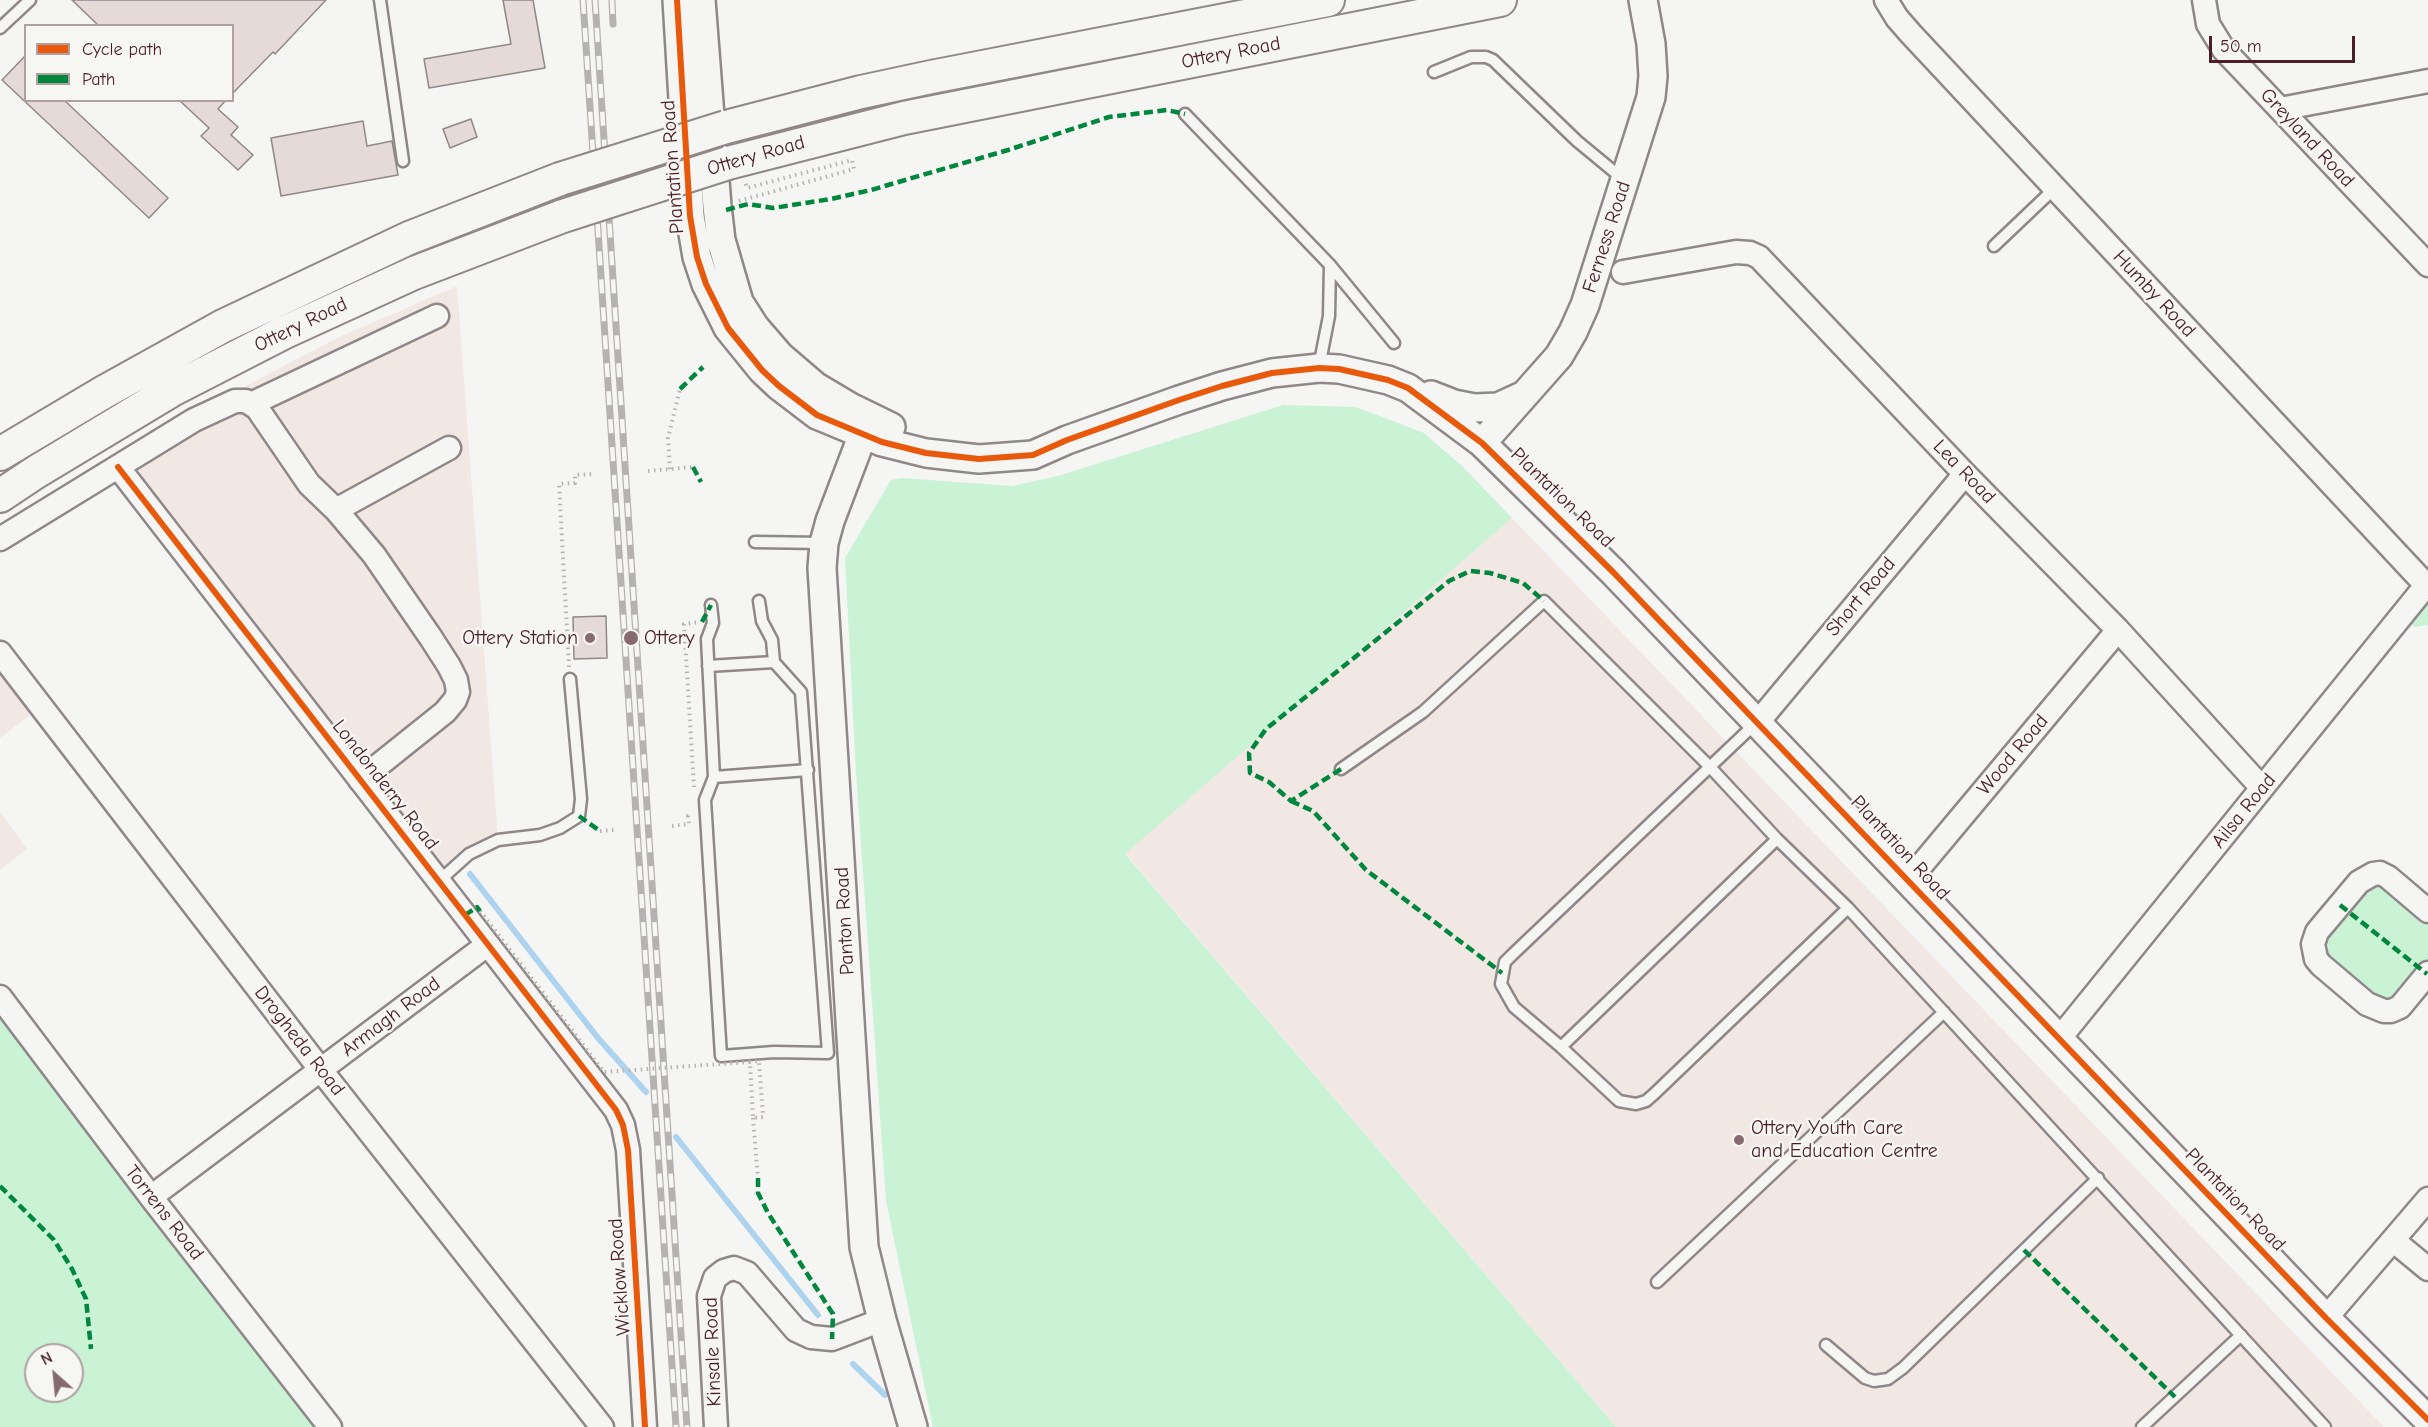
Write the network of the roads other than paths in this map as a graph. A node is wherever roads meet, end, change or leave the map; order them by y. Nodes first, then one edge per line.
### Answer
1 (30, 0) edge
2 (380, 0) edge
3 (677, 0) edge
4 (701, 0) edge
5 (1328, 0) edge
6 (1500, 0) edge
7 (1643, 0) edge
8 (1886, 0) edge
9 (2204, 0) edge
10 (0, 28) edge
11 (1434, 72) dead end
12 (2428, 81) edge
13 (2280, 109) junction
14 (1185, 114) dead end
15 (403, 161) dead end
16 (1625, 181) junction
17 (2055, 188) junction
18 (1994, 246) dead end
19 (1330, 264) junction
20 (2428, 265) edge
21 (1623, 272) dead end
22 (437, 316) dead end
23 (1394, 343) dead end
24 (1319, 368) junction
25 (1408, 388) junction
26 (1528, 392) junction
27 (251, 404) junction
28 (869, 427) junction
29 (1067, 440) junction
30 (1482, 443) junction
31 (449, 448) dead end
32 (926, 453) junction
33 (0, 454) edge
34 (118, 467) junction
35 (1965, 474) junction
36 (845, 485) junction
37 (0, 496) edge
38 (336, 510) junction
39 (0, 539) edge
40 (755, 542) dead end
41 (824, 543) junction
42 (2427, 584) edge
43 (759, 601) dead end
44 (711, 605) dead end
45 (2118, 630) junction
46 (0, 653) edge
47 (774, 662) junction
48 (708, 666) junction
49 (570, 679) road end
50 (1758, 722) junction
51 (1710, 767) junction
52 (1341, 769) dead end
53 (808, 770) junction
54 (714, 777) junction
55 (360, 780) junction
56 (2262, 788) junction
57 (1777, 839) junction
58 (439, 881) junction
59 (1908, 881) junction
60 (1848, 908) junction
61 (2428, 911) edge
62 (487, 945) junction
63 (2428, 974) edge
64 (0, 997) edge
65 (1944, 1012) junction
66 (2058, 1039) junction
67 (1561, 1047) junction
68 (320, 1069) junction
69 (623, 1125) joint
70 (2098, 1178) junction
71 (151, 1197) junction
72 (2428, 1199) edge
73 (2394, 1241) junction
74 (2428, 1269) edge
75 (1657, 1282) dead end
76 (2326, 1318) junction
77 (882, 1320) junction
78 (2241, 1335) junction
79 (1826, 1345) dead end
80 (2428, 1419) edge
81 (330, 1427) edge
82 (602, 1427) edge
83 (645, 1427) edge
84 (716, 1427) edge
85 (914, 1427) edge
86 (2142, 1427) edge
87 (2325, 1427) edge

1 - 10 lane
2 - 15 lane
3 - 28 street, Plantation Road
4 - 28 street, Plantation Road
5 - 33 main road, Ottery Road, bridge
6 - 37 main road, Ottery Road, bridge
7 - 16 street, Ferness Road
8 - 17 street, Humby Road
9 - 13 street, Greyland Road
11 - 16 lane
12 - 13 street
13 - 20 street, Greyland Road
14 - 19 lane
16 - 26 street, Ferness Road
17 - 18 lane
17 - 42 street, Humby Road
19 - 23 lane
19 - 24 lane
21 - 35 street, Lea Road
22 - 27 street
24 - 25 street, Plantation Road
24 - 29 street, Plantation Road
25 - 26 street
25 - 30 street, Plantation Road
26 - 30 street, Ferness Road
27 - 34 street
27 - 38 street
28 - 29 street, Plantation Road
28 - 32 street, Plantation Road
28 - 36 street, Panton Road
29 - 32 street, Plantation Road
30 - 50 street, Plantation Road
31 - 38 street
32 - 36 street
34 - 39 street
34 - 55 street, Londonderry Road
35 - 45 street, Lea Road
35 - 50 street, Short Road
36 - 41 street, Panton Road
38 - 55 street
40 - 41 lane
41 - 77 street, Panton Road
42 - 56 street, Ailsa Road
43 - 47 lane
44 - 48 lane
45 - 56 street, Lea Road
45 - 59 street, Wood Road
46 - 68 street, Drogheda Road
47 - 48 lane
47 - 53 lane
48 - 54 lane
49 - 58 lane
50 - 51 lane
50 - 59 street, Plantation Road
51 - 52 lane
51 - 57 lane
51 - 67 lane
53 - 54 lane
53 - 54 lane
55 - 58 street, Londonderry Road
56 - 66 street, Ailsa Road
57 - 60 lane
57 - 67 lane
58 - 62 street, Londonderry Road
59 - 66 street, Plantation Road
60 - 65 lane
60 - 67 lane
61 - 63 street
62 - 68 street, Armagh Road
62 - 69 street, Londonderry Road
64 - 71 street, Torrens Road
65 - 70 lane
65 - 75 lane
66 - 76 street, Plantation Road
68 - 71 street, Armagh Road
68 - 82 street, Drogheda Road
69 - 83 street, Wicklow Road
70 - 78 lane
70 - 79 lane
71 - 81 street, Torrens Road
72 - 73 street
73 - 74 street
73 - 76 street
76 - 80 street, Plantation Road
77 - 84 street, Kinsale Road
77 - 85 street, Panton Road
78 - 86 lane
78 - 87 lane

